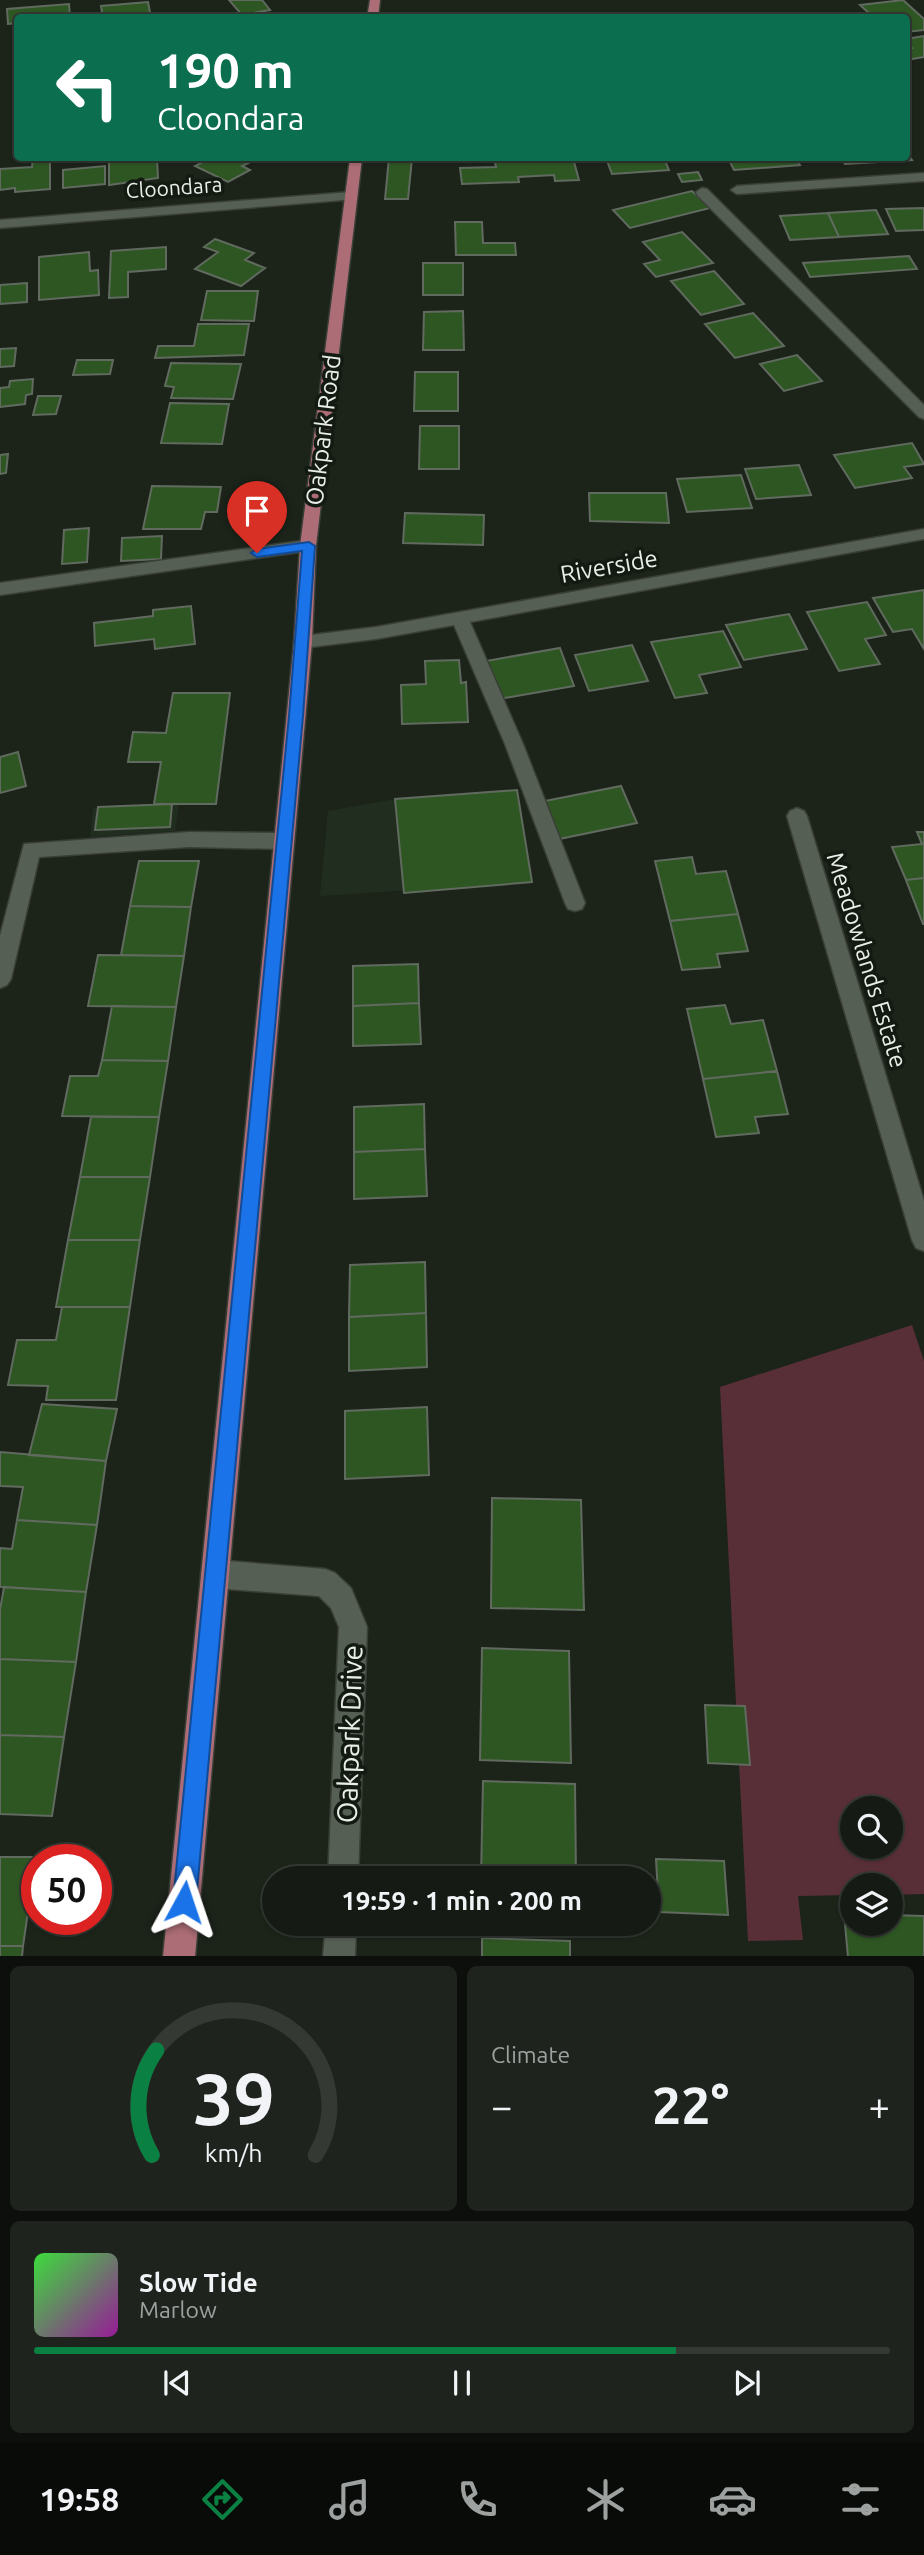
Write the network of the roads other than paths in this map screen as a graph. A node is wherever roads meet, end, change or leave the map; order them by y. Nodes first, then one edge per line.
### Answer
1 (356, 161) edge
2 (924, 177) edge
3 (737, 190) dead end
4 (702, 192) dead end
5 (351, 196) junction
6 (0, 224) edge
7 (924, 414) edge
8 (924, 534) edge
9 (309, 546) junction
10 (0, 589) edge
11 (460, 618) junction
12 (303, 642) junction
13 (797, 817) dead end
14 (284, 841) junction
15 (575, 903) dead end
16 (0, 979) edge
17 (924, 1240) edge
18 (215, 1574) junction
19 (343, 1866) edge
20 (340, 1936) edge
21 (179, 1956) edge
22 (339, 1956) edge

1 - 5 main road, Oakpark Road
2 - 3 street
4 - 7 street
5 - 6 street, Cloondara
5 - 9 main road, Oakpark Road
8 - 11 street, Riverside
9 - 10 street
9 - 12 main road, Oakpark Road
11 - 12 street, Riverside
11 - 15 street
12 - 14 main road, Oakpark Road
13 - 17 street, Meadowlands Estate
14 - 16 street
14 - 18 main road, Oakpark Road
18 - 19 street, Oakpark Drive
18 - 21 main road, Oakpark Road
20 - 22 street

